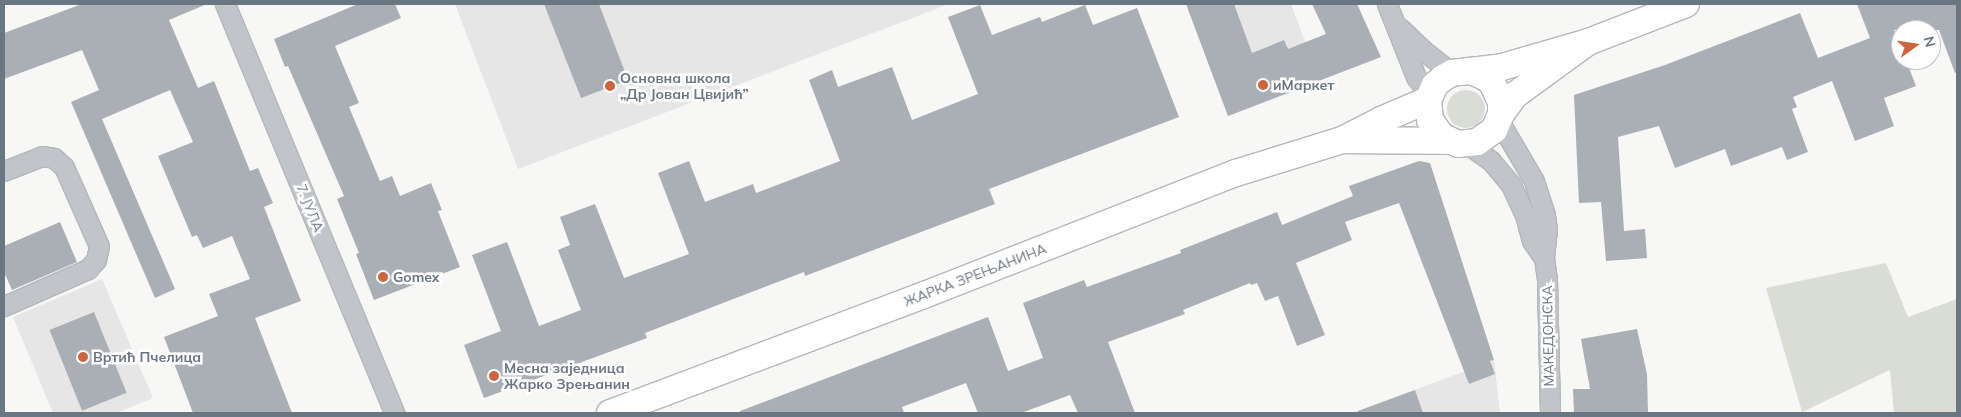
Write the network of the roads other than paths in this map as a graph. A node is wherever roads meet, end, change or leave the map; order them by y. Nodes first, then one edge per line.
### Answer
1 (225, 4) edge
2 (1387, 4) edge
3 (1686, 4) edge
4 (1396, 24) junction
5 (1588, 42) junction
6 (1461, 72) junction
7 (1429, 98) junction
8 (1500, 117) junction
9 (1342, 140) junction
10 (1459, 143) junction
11 (4, 171) edge
12 (1544, 258) junction
13 (4, 306) edge
14 (394, 413) edge
15 (610, 413) edge
16 (1550, 413) edge

1 - 14 street, 7. ЈУЛА
2 - 4 street
3 - 5 main road, ЖАРКА ЗРЕЊАНИНА
4 - 6 street
4 - 7 street
5 - 6 main road, ЖАРКА ЗРЕЊАНИНА
5 - 8 main road, ЖАРКА ЗРЕЊАНИНА
6 - 7 main road, ЖАРКА ЗРЕЊАНИНА
6 - 8 main road
7 - 9 main road, ЖАРКА ЗРЕЊАНИНА
7 - 10 main road
8 - 10 main road, ЖАРКА ЗРЕЊАНИНА
8 - 12 street, МАКЕДОНСКА
9 - 10 main road, ЖАРКА ЗРЕЊАНИНА
9 - 15 main road, ЖАРКА ЗРЕЊАНИНА
10 - 12 street, МАКЕДОНСКА
11 - 13 street
12 - 16 street, МАКЕДОНСКА

